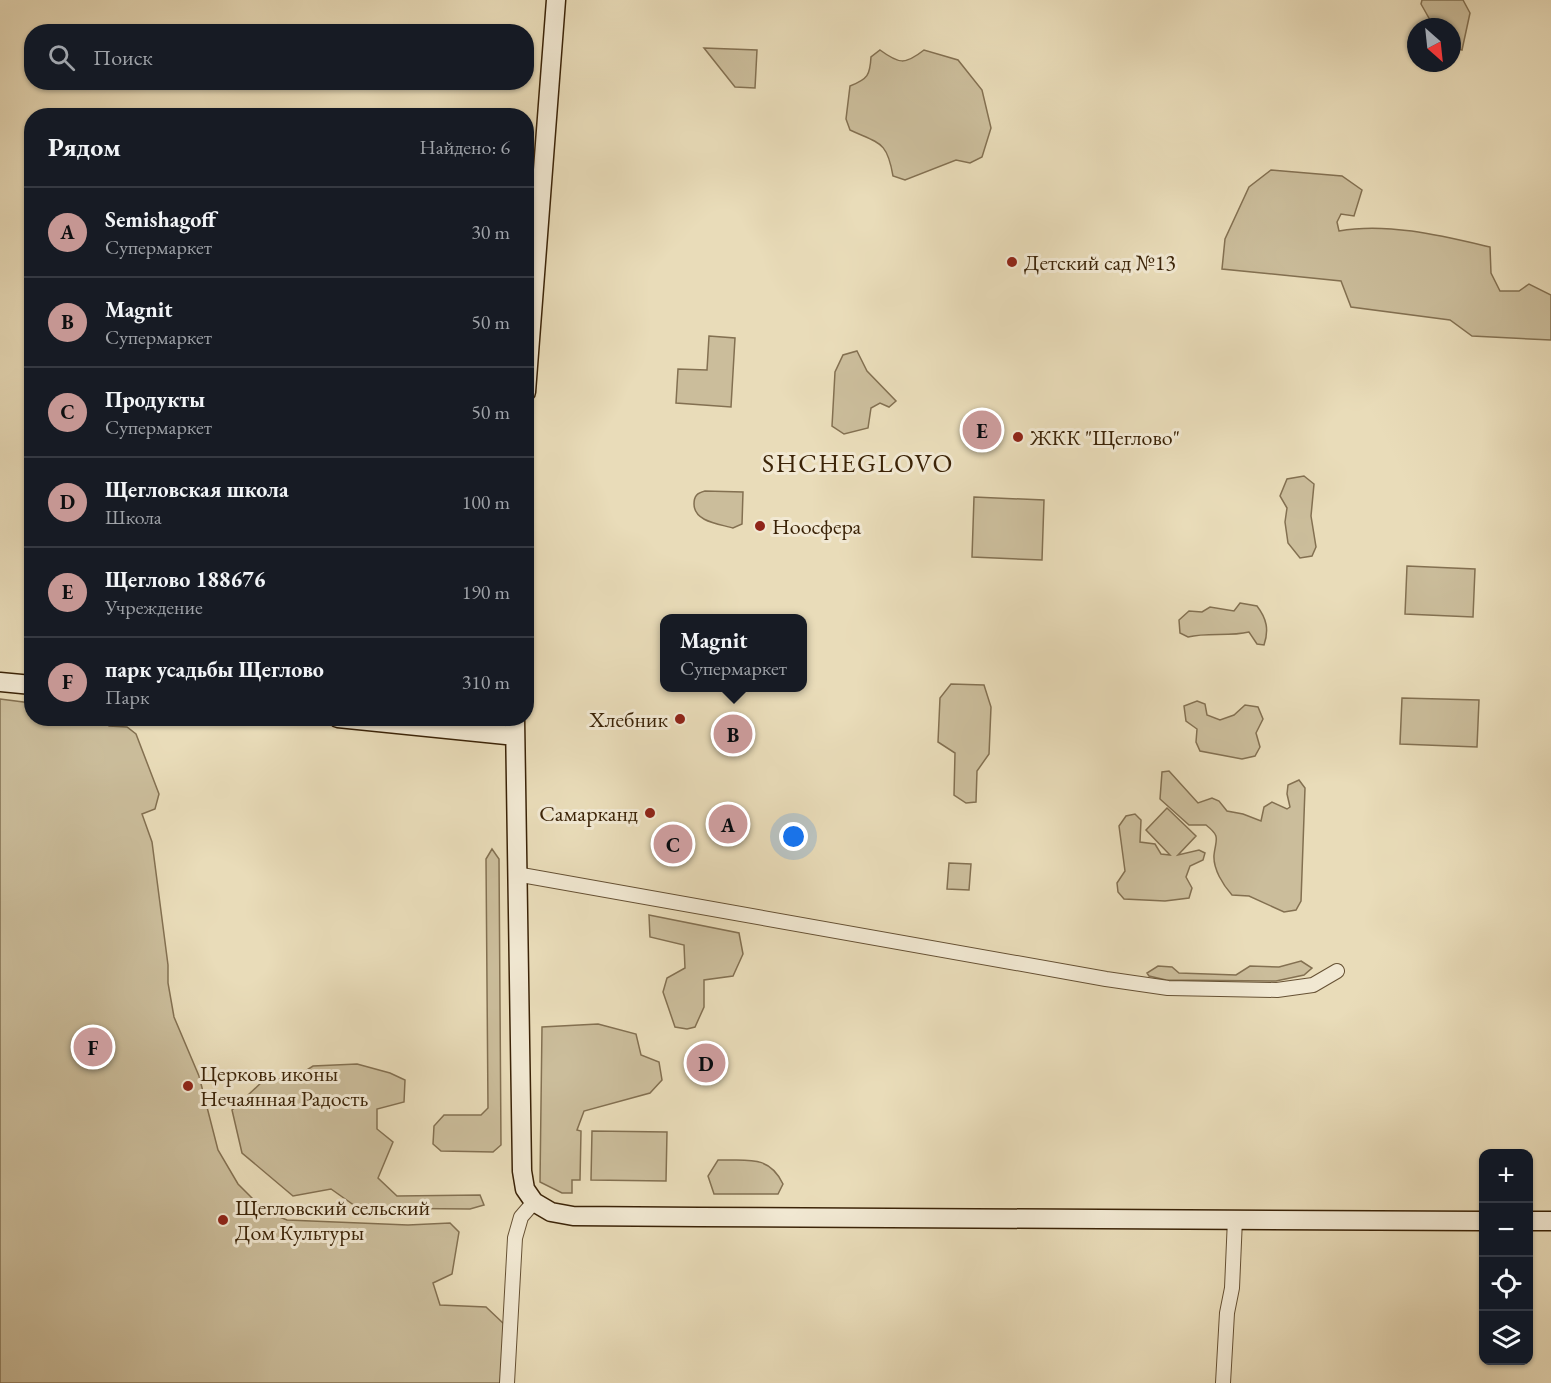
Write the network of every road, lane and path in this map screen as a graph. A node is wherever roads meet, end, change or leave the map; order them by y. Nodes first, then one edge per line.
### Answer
1 (556, 0) edge
2 (534, 287) edge
3 (0, 682) edge
4 (24, 684) edge
5 (495, 726) edge
6 (515, 727) edge
7 (516, 874) junction
8 (1337, 971) dead end
9 (534, 1202) junction
10 (1235, 1219) junction
11 (1479, 1221) edge
12 (1533, 1221) edge
13 (1551, 1221) edge
14 (507, 1383) edge
15 (1223, 1383) edge

1 - 2 main road
3 - 4 main road
5 - 6 main road
6 - 7 main road
7 - 8 street
7 - 9 main road
9 - 10 main road
9 - 14 street
10 - 11 main road
10 - 15 street
12 - 13 main road

